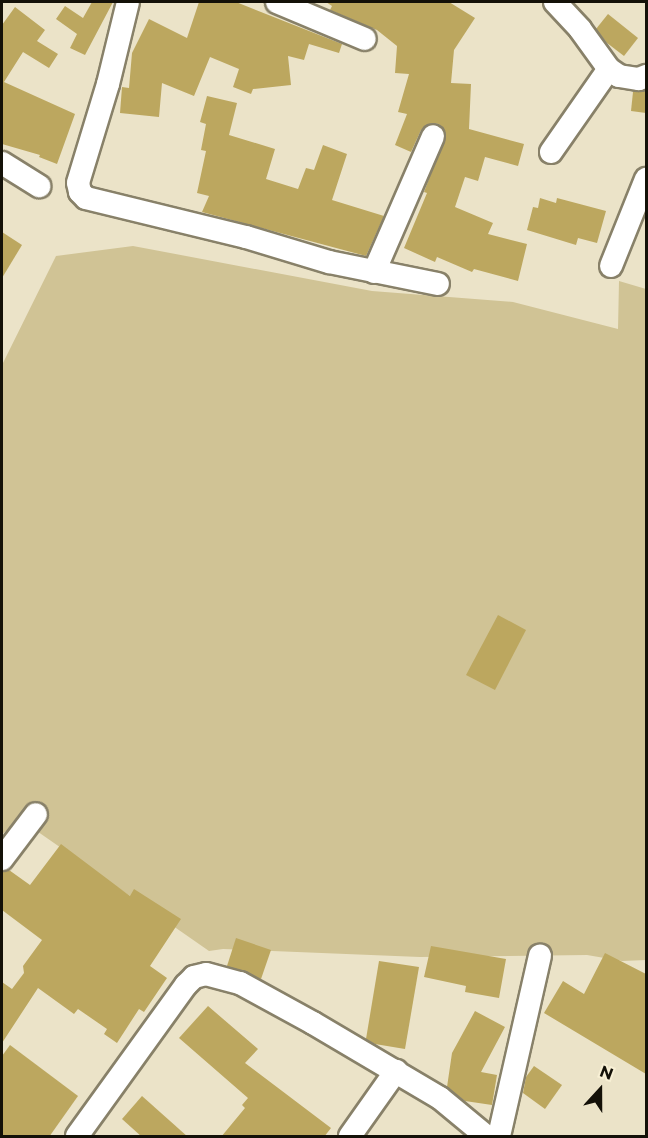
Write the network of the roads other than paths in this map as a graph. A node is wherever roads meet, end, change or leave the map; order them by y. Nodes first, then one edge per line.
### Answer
1 (128, 2) edge
2 (277, 2) edge
3 (555, 2) edge
4 (365, 39) dead end
5 (609, 69) junction
6 (646, 76) edge
7 (433, 135) dead end
8 (551, 152) dead end
9 (2, 163) edge
10 (646, 179) edge
11 (39, 186) dead end
12 (611, 266) dead end
13 (374, 272) junction
14 (438, 285) dead end
15 (36, 814) dead end
16 (2, 859) edge
17 (540, 956) dead end
18 (396, 1071) junction
19 (77, 1137) edge
20 (350, 1137) edge
21 (486, 1137) edge
22 (500, 1137) edge

1 - 13 street
2 - 4 street
3 - 5 street
5 - 6 street
5 - 8 street
7 - 13 street
9 - 11 street
10 - 12 street
13 - 14 street
15 - 16 street
17 - 22 street
18 - 19 street
18 - 20 street
18 - 21 street

